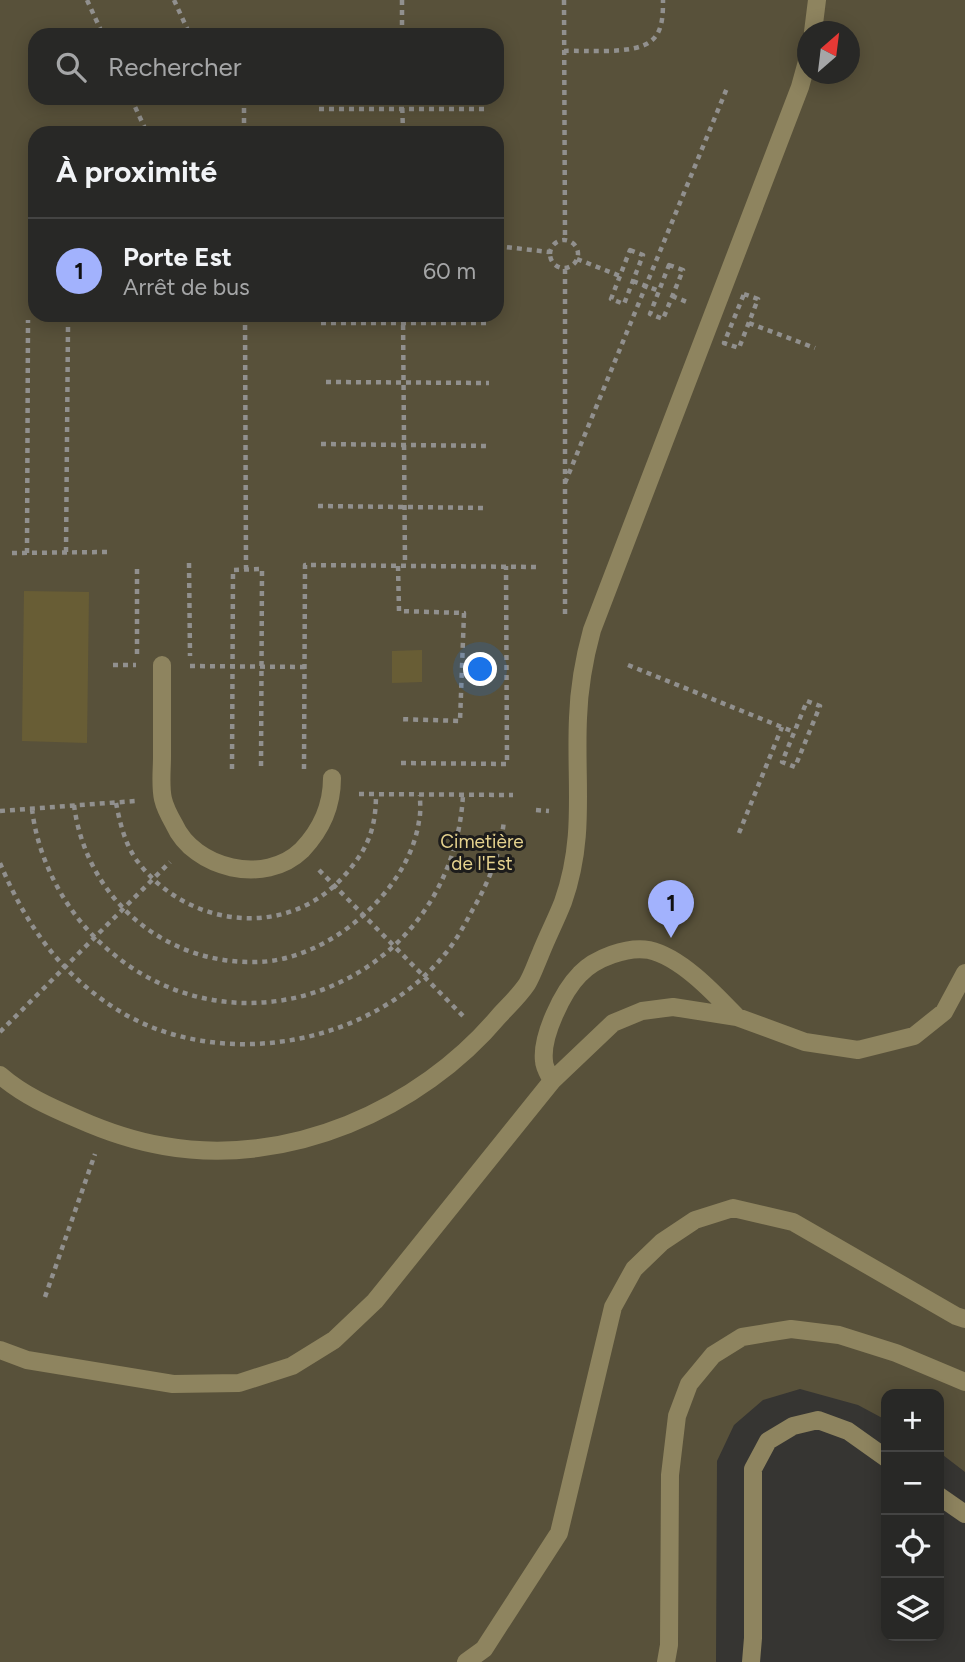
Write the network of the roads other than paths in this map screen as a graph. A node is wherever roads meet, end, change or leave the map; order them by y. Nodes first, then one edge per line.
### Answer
1 (817, 0) edge
2 (814, 21) edge
3 (801, 84) edge
4 (162, 665) road end
5 (332, 786) road end
6 (965, 973) edge
7 (737, 1017) junction
8 (0, 1075) edge
9 (552, 1080) junction
10 (965, 1319) edge
11 (0, 1350) edge
12 (965, 1382) edge
13 (881, 1454) edge
14 (944, 1499) edge
15 (965, 1514) edge
16 (466, 1662) edge
17 (666, 1662) edge
18 (751, 1662) edge

1 - 2 street
3 - 8 street
4 - 5 street
6 - 7 street
7 - 9 street
7 - 9 street
9 - 11 street
10 - 16 street
12 - 17 street
13 - 18 street
14 - 15 street

